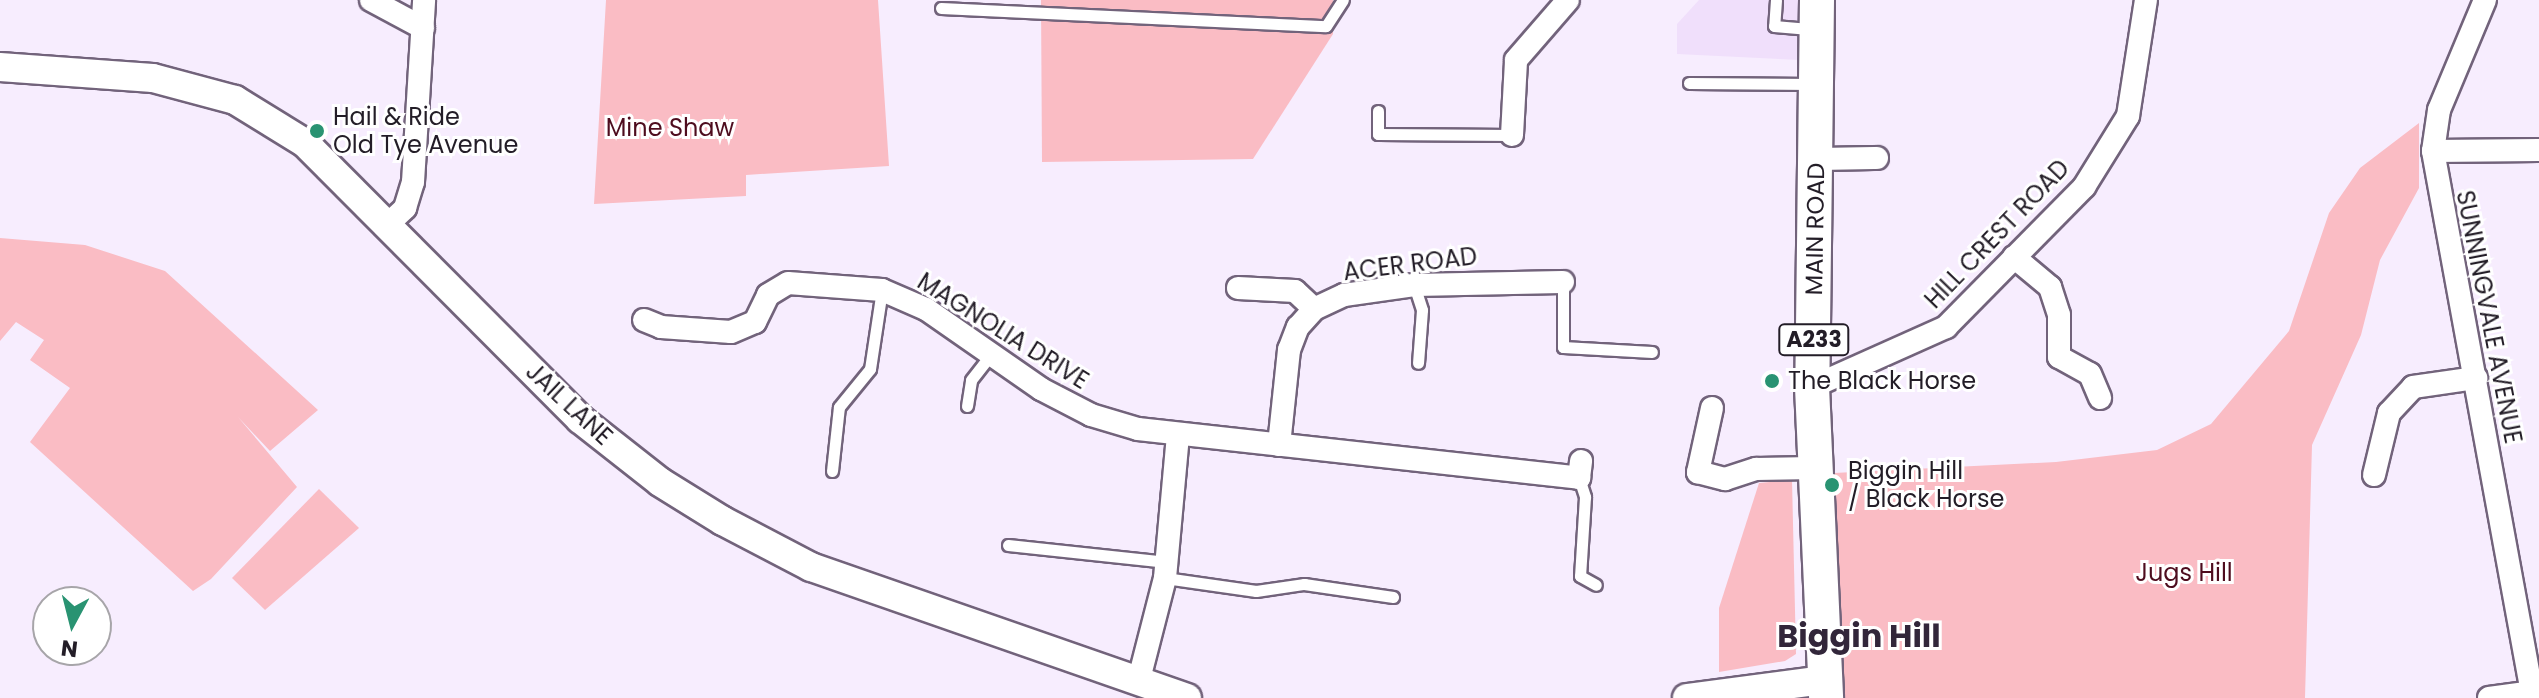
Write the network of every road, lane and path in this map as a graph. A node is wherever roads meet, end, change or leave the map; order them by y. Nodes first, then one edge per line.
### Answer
1 (371, 0) edge
2 (424, 0) edge
3 (1343, 0) edge
4 (1568, 0) edge
5 (1776, 0) edge
6 (2146, 0) edge
7 (2485, 0) edge
8 (941, 8) dead end
9 (1817, 15) edge
10 (423, 28) junction
11 (0, 67) edge
12 (1689, 83) dead end
13 (1817, 84) junction
14 (1378, 111) dead end
15 (1512, 135) joint
16 (2539, 150) edge
17 (2433, 151) junction
18 (1877, 158) dead end
19 (1816, 159) junction
20 (387, 225) junction
21 (2014, 257) junction
22 (1563, 282) joint
23 (1414, 285) junction
24 (1238, 288) dead end
25 (882, 290) junction
26 (1314, 309) junction
27 (644, 320) dead end
28 (1652, 352) dead end
29 (991, 354) junction
30 (1418, 363) dead end
31 (2476, 378) junction
32 (1812, 387) junction
33 (2100, 398) dead end
34 (967, 406) dead end
35 (1712, 408) dead end
36 (1178, 435) junction
37 (1279, 445) junction
38 (1814, 468) junction
39 (1580, 469) joint
40 (832, 471) dead end
41 (2374, 475) dead end
42 (1008, 545) dead end
43 (1166, 570) junction
44 (1596, 585) dead end
45 (1393, 597) dead end
46 (1138, 683) junction
47 (1825, 689) edge
48 (2532, 695) edge
49 (1187, 698) edge
50 (1687, 698) edge
51 (2489, 698) edge

1 - 10 street
2 - 10 street
3 - 8 lane
4 - 15 street
5 - 9 lane
6 - 21 street, HILL CREST ROAD
7 - 17 street, SUNNINGVALE AVENUE
9 - 13 main road, MAIN ROAD / A233
10 - 20 street
11 - 20 street, JAIL LANE
12 - 13 lane
13 - 19 main road, MAIN ROAD / A233
14 - 15 lane
16 - 17 street
17 - 31 street, SUNNINGVALE AVENUE
18 - 19 street
19 - 32 main road, MAIN ROAD / A233
20 - 46 street, JAIL LANE
21 - 32 street, HILL CREST ROAD
21 - 33 street
22 - 23 street, ACER ROAD
22 - 28 lane
23 - 26 street, ACER ROAD
23 - 30 lane
24 - 26 street
25 - 27 street, MAGNOLIA DRIVE
25 - 29 street, MAGNOLIA DRIVE
25 - 40 lane
26 - 37 street
29 - 34 lane
29 - 36 street, MAGNOLIA DRIVE
31 - 41 street
31 - 48 street, SUNNINGVALE AVENUE
32 - 38 main road, MAIN ROAD / A233
35 - 38 street
36 - 37 street, MAGNOLIA DRIVE
36 - 43 street
37 - 39 street, MAGNOLIA DRIVE
38 - 47 main road, MAIN ROAD / A233
39 - 44 lane
42 - 43 lane
43 - 45 lane
43 - 46 street
46 - 49 street, JAIL LANE
47 - 50 street
48 - 51 street

